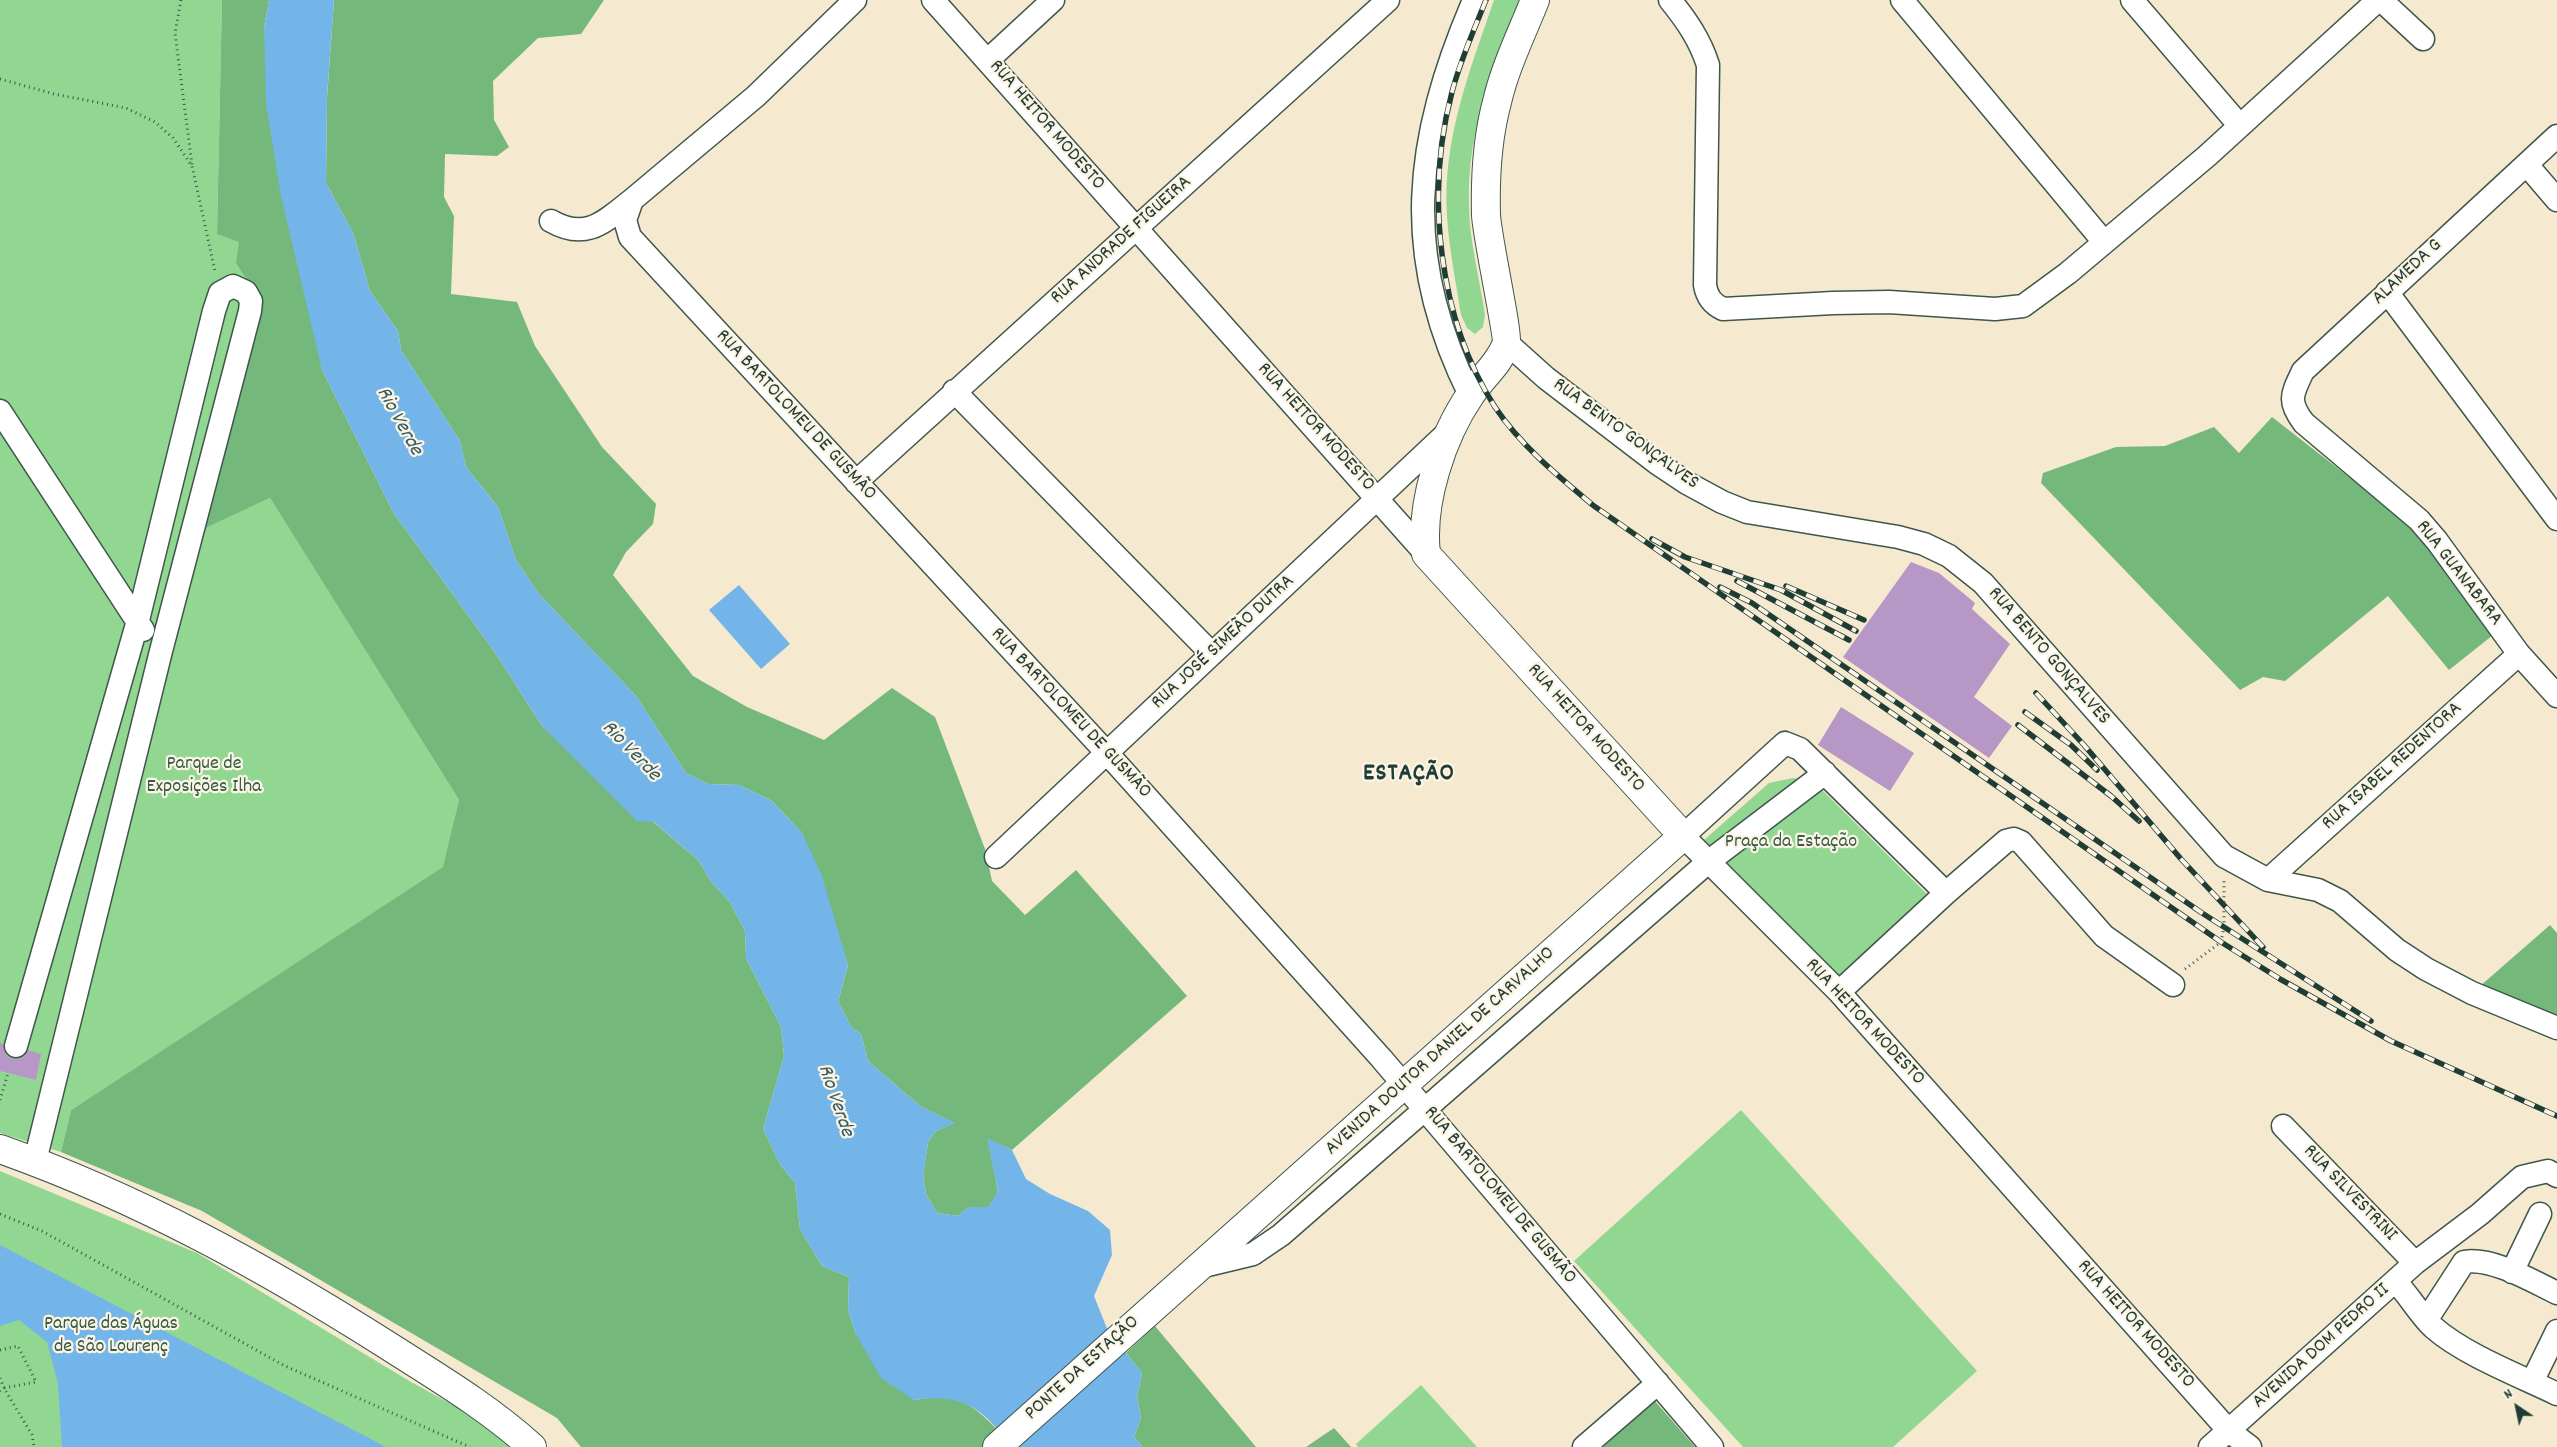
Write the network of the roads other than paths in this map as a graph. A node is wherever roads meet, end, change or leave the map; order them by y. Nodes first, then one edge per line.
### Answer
1 (855, 0) edge
2 (933, 0) edge
3 (1054, 0) edge
4 (1388, 0) edge
5 (1474, 0) edge
6 (1535, 0) edge
7 (1670, 0) edge
8 (1902, 0) edge
9 (2132, 0) edge
10 (2380, 0) edge
11 (2423, 38) dead end
12 (988, 60) junction
13 (2240, 126) junction
14 (2557, 136) edge
15 (2527, 165) junction
16 (632, 200) junction
17 (2557, 200) edge
18 (551, 221) dead end
19 (1136, 228) junction
20 (2104, 242) junction
21 (2387, 292) junction
22 (1507, 343) junction
23 (954, 391) junction
24 (1470, 396) junction
25 (0, 411) edge
26 (2304, 423) joint
27 (1451, 429) junction
28 (856, 482) junction
29 (1378, 498) junction
30 (2557, 519) edge
31 (1426, 554) junction
32 (137, 624) junction
33 (161, 651) junction
34 (1212, 654) junction
35 (2519, 654) junction
36 (2557, 696) edge
37 (1107, 753) junction
38 (1825, 773) junction
39 (1683, 836) junction
40 (996, 857) dead end
41 (1708, 862) junction
42 (2268, 880) junction
43 (1946, 893) junction
44 (2173, 985) road end
45 (1839, 992) junction
46 (2557, 1028) edge
47 (16, 1046) dead end
48 (1404, 1085) junction
49 (1425, 1109) junction
50 (2283, 1126) dead end
51 (0, 1149) edge
52 (36, 1161) junction
53 (2557, 1176) edge
54 (2540, 1214) dead end
55 (2415, 1263) junction
56 (1198, 1267) junction
57 (2512, 1272) junction
58 (2395, 1281) junction
59 (1169, 1292) joint
60 (2557, 1294) edge
61 (2427, 1319) junction
62 (2557, 1331) edge
63 (2532, 1382) junction
64 (1658, 1383) junction
65 (2557, 1394) edge
66 (2229, 1430) junction
67 (532, 1447) edge
68 (996, 1447) edge
69 (1584, 1447) edge
70 (1712, 1447) edge
71 (2210, 1447) edge
72 (2250, 1447) edge

1 - 16 street
2 - 12 street, RUA HEITOR MODESTO
3 - 12 street
4 - 19 street, RUA ANDRADE FIGUEIRA
5 - 24 street
6 - 22 main road
7 - 20 street
8 - 20 street
9 - 13 street
10 - 11 street
10 - 13 street
12 - 19 street, RUA HEITOR MODESTO
13 - 20 street
14 - 15 street, ALAMEDA G
15 - 17 street
15 - 21 street, ALAMEDA G
16 - 18 street
16 - 28 street, RUA BARTOLOMEU DE GUSMÃO
19 - 23 street, RUA ANDRADE FIGUEIRA
19 - 29 street, RUA HEITOR MODESTO
21 - 26 street, ALAMEDA G
21 - 30 street
22 - 24 main road, RUA JOSÉ SIMEÃO DUTRA
22 - 42 street, RUA BENTO GONÇALVES
23 - 28 street, RUA ANDRADE FIGUEIRA
23 - 34 street
24 - 27 main road, RUA JOSÉ SIMEÃO DUTRA
25 - 32 street
26 - 35 street, RUA GUANABARA
27 - 29 street, RUA JOSÉ SIMEÃO DUTRA
27 - 31 main road, RUA JOSÉ SIMEÃO DUTRA
28 - 37 street, RUA BARTOLOMEU DE GUSMÃO
29 - 31 street, RUA HEITOR MODESTO
29 - 34 street, RUA JOSÉ SIMEÃO DUTRA
31 - 39 main road, RUA HEITOR MODESTO
32 - 33 street
32 - 33 street
32 - 47 street
33 - 52 street
34 - 37 street, RUA JOSÉ SIMEÃO DUTRA
35 - 36 street, RUA GUANABARA
35 - 42 street, RUA ISABEL REDENTORA
37 - 40 street, RUA JOSÉ SIMEÃO DUTRA
37 - 48 street, RUA BARTOLOMEU DE GUSMÃO
38 - 39 street
38 - 41 street
38 - 43 street
39 - 41 street, RUA HEITOR MODESTO
39 - 48 main road, AVENIDA DOUTOR DANIEL DE CARVALHO
41 - 45 street, RUA HEITOR MODESTO
41 - 49 street
42 - 46 street, RUA BENTO GONÇALVES
43 - 44 street
43 - 45 street
45 - 66 street, RUA HEITOR MODESTO
48 - 49 street, RUA BARTOLOMEU DE GUSMÃO
48 - 56 main road, AVENIDA DOUTOR DANIEL DE CARVALHO
49 - 56 street
49 - 64 street, RUA BARTOLOMEU DE GUSMÃO
50 - 55 street, RUA SILVESTRINI
51 - 52 main road
52 - 67 main road
53 - 55 street, AVENIDA DOM PEDRO II
54 - 57 street
55 - 58 street, AVENIDA DOM PEDRO II
56 - 59 main road, AVENIDA DOUTOR DANIEL DE CARVALHO
57 - 60 street
57 - 61 street
58 - 61 street
58 - 66 street, AVENIDA DOM PEDRO II
59 - 68 main road, PONTE DA ESTAÇÃO
61 - 63 street
62 - 63 street
63 - 65 street
64 - 69 street
64 - 70 street, RUA BARTOLOMEU DE GUSMÃO
66 - 71 street, AVENIDA DOM PEDRO II
66 - 72 street, RUA HEITOR MODESTO

